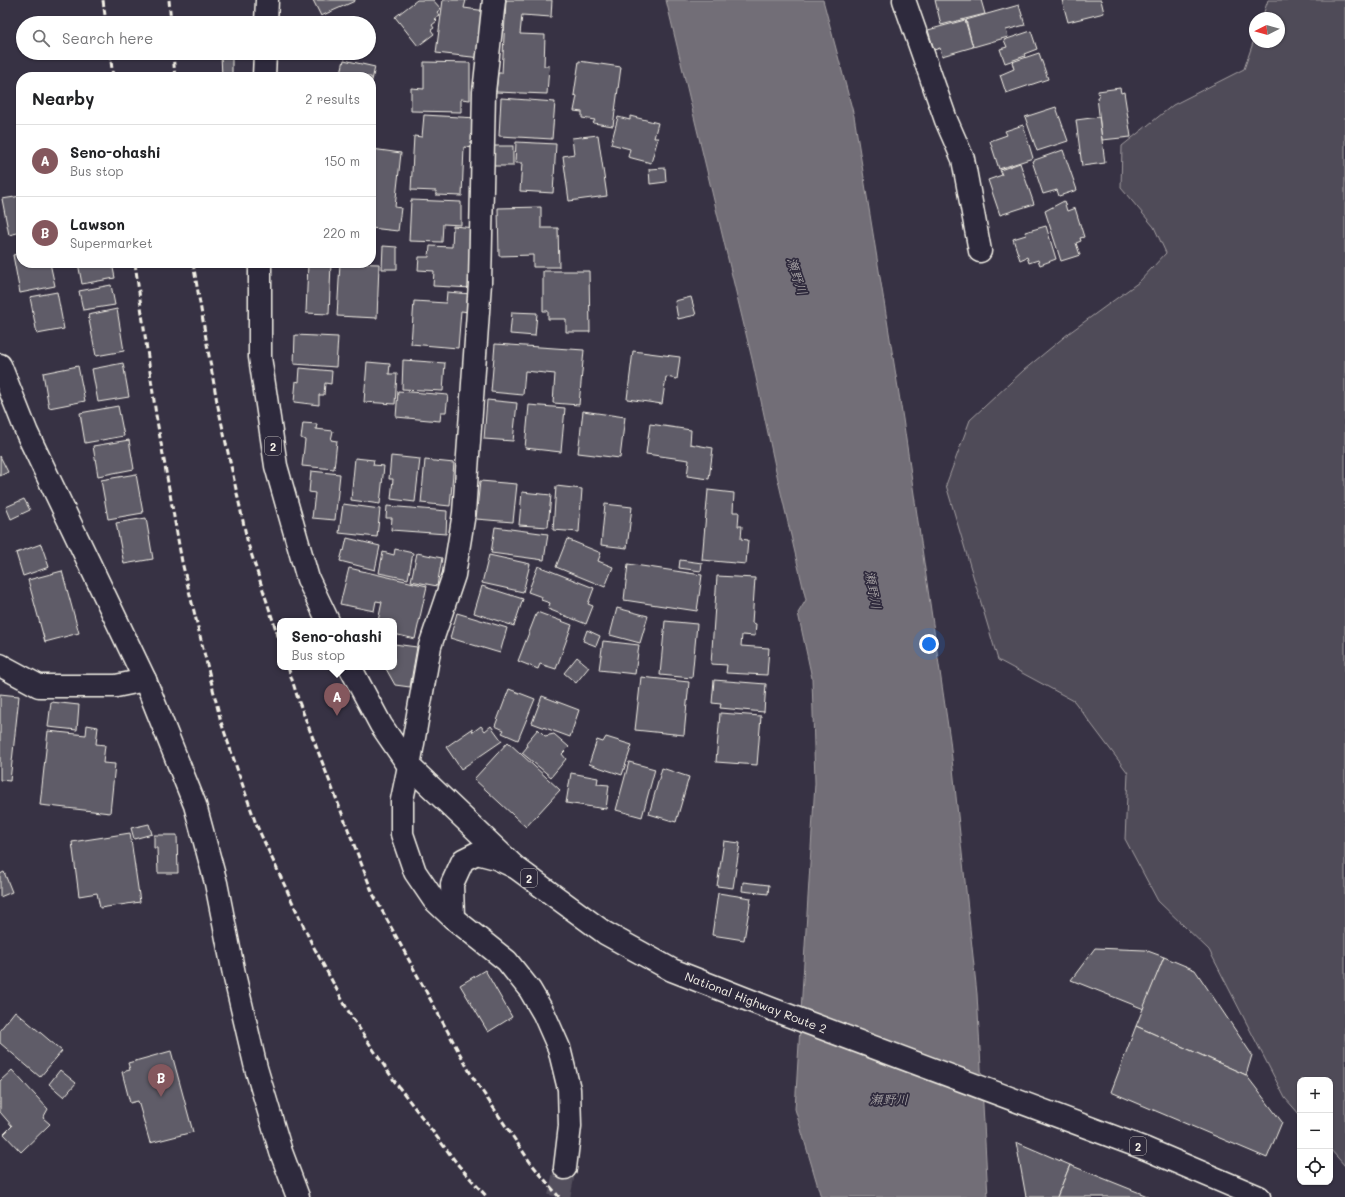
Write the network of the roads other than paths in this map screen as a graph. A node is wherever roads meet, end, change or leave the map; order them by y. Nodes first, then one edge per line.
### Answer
1 (267, 0) edge
2 (494, 0) edge
3 (904, 0) edge
4 (266, 16) edge
5 (265, 60) edge
6 (264, 72) edge
7 (980, 251) dead end
8 (260, 268) edge
9 (0, 365) edge
10 (327, 618) edge
11 (0, 665) edge
12 (352, 670) edge
13 (145, 680) junction
14 (409, 766) junction
15 (515, 867) junction
16 (453, 918) junction
17 (565, 1168) tunnel mouth
18 (298, 1197) edge
19 (1260, 1197) edge

1 - 4 main road
2 - 14 main road
3 - 7 main road
5 - 6 main road
8 - 10 main road, 2
9 - 13 main road
11 - 13 main road
12 - 14 main road, National Highway Route 2 / 2
13 - 18 main road
14 - 15 main road, National Highway Route 2 / 2
14 - 16 main road
15 - 16 main road
15 - 19 main road, National Highway Route 2 / 2
16 - 17 main road

